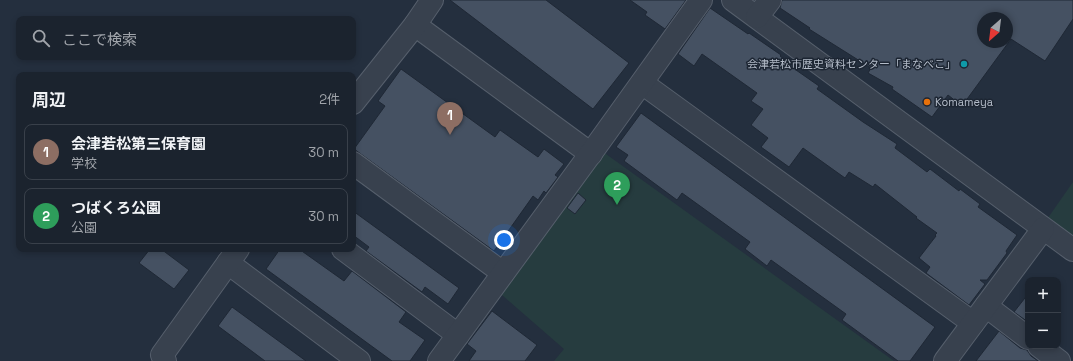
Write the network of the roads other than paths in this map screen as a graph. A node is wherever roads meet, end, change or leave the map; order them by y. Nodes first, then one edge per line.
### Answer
1 (432, 0) edge
2 (701, 0) edge
3 (733, 0) edge
4 (770, 0) edge
5 (757, 17) junction
6 (415, 25) junction
7 (642, 83) junction
8 (356, 99) edge
9 (591, 154) junction
10 (356, 165) edge
11 (1043, 229) junction
12 (1073, 250) edge
13 (347, 252) edge
14 (233, 256) edge
15 (503, 273) junction
16 (986, 306) junction
17 (973, 323) junction
18 (458, 335) junction
19 (1025, 336) edge
20 (1043, 349) edge
21 (165, 361) edge
22 (359, 361) edge
23 (439, 361) edge
24 (945, 361) edge
25 (1059, 361) edge

1 - 6 street
2 - 7 street
3 - 5 street
4 - 5 street
5 - 11 street
6 - 8 street
6 - 9 street
7 - 9 street
7 - 17 street
9 - 15 street
10 - 15 street
11 - 12 street
11 - 16 street
13 - 18 street
14 - 21 street
14 - 22 street
15 - 18 street
16 - 17 street
16 - 19 street
17 - 24 street
18 - 23 street
20 - 25 street

